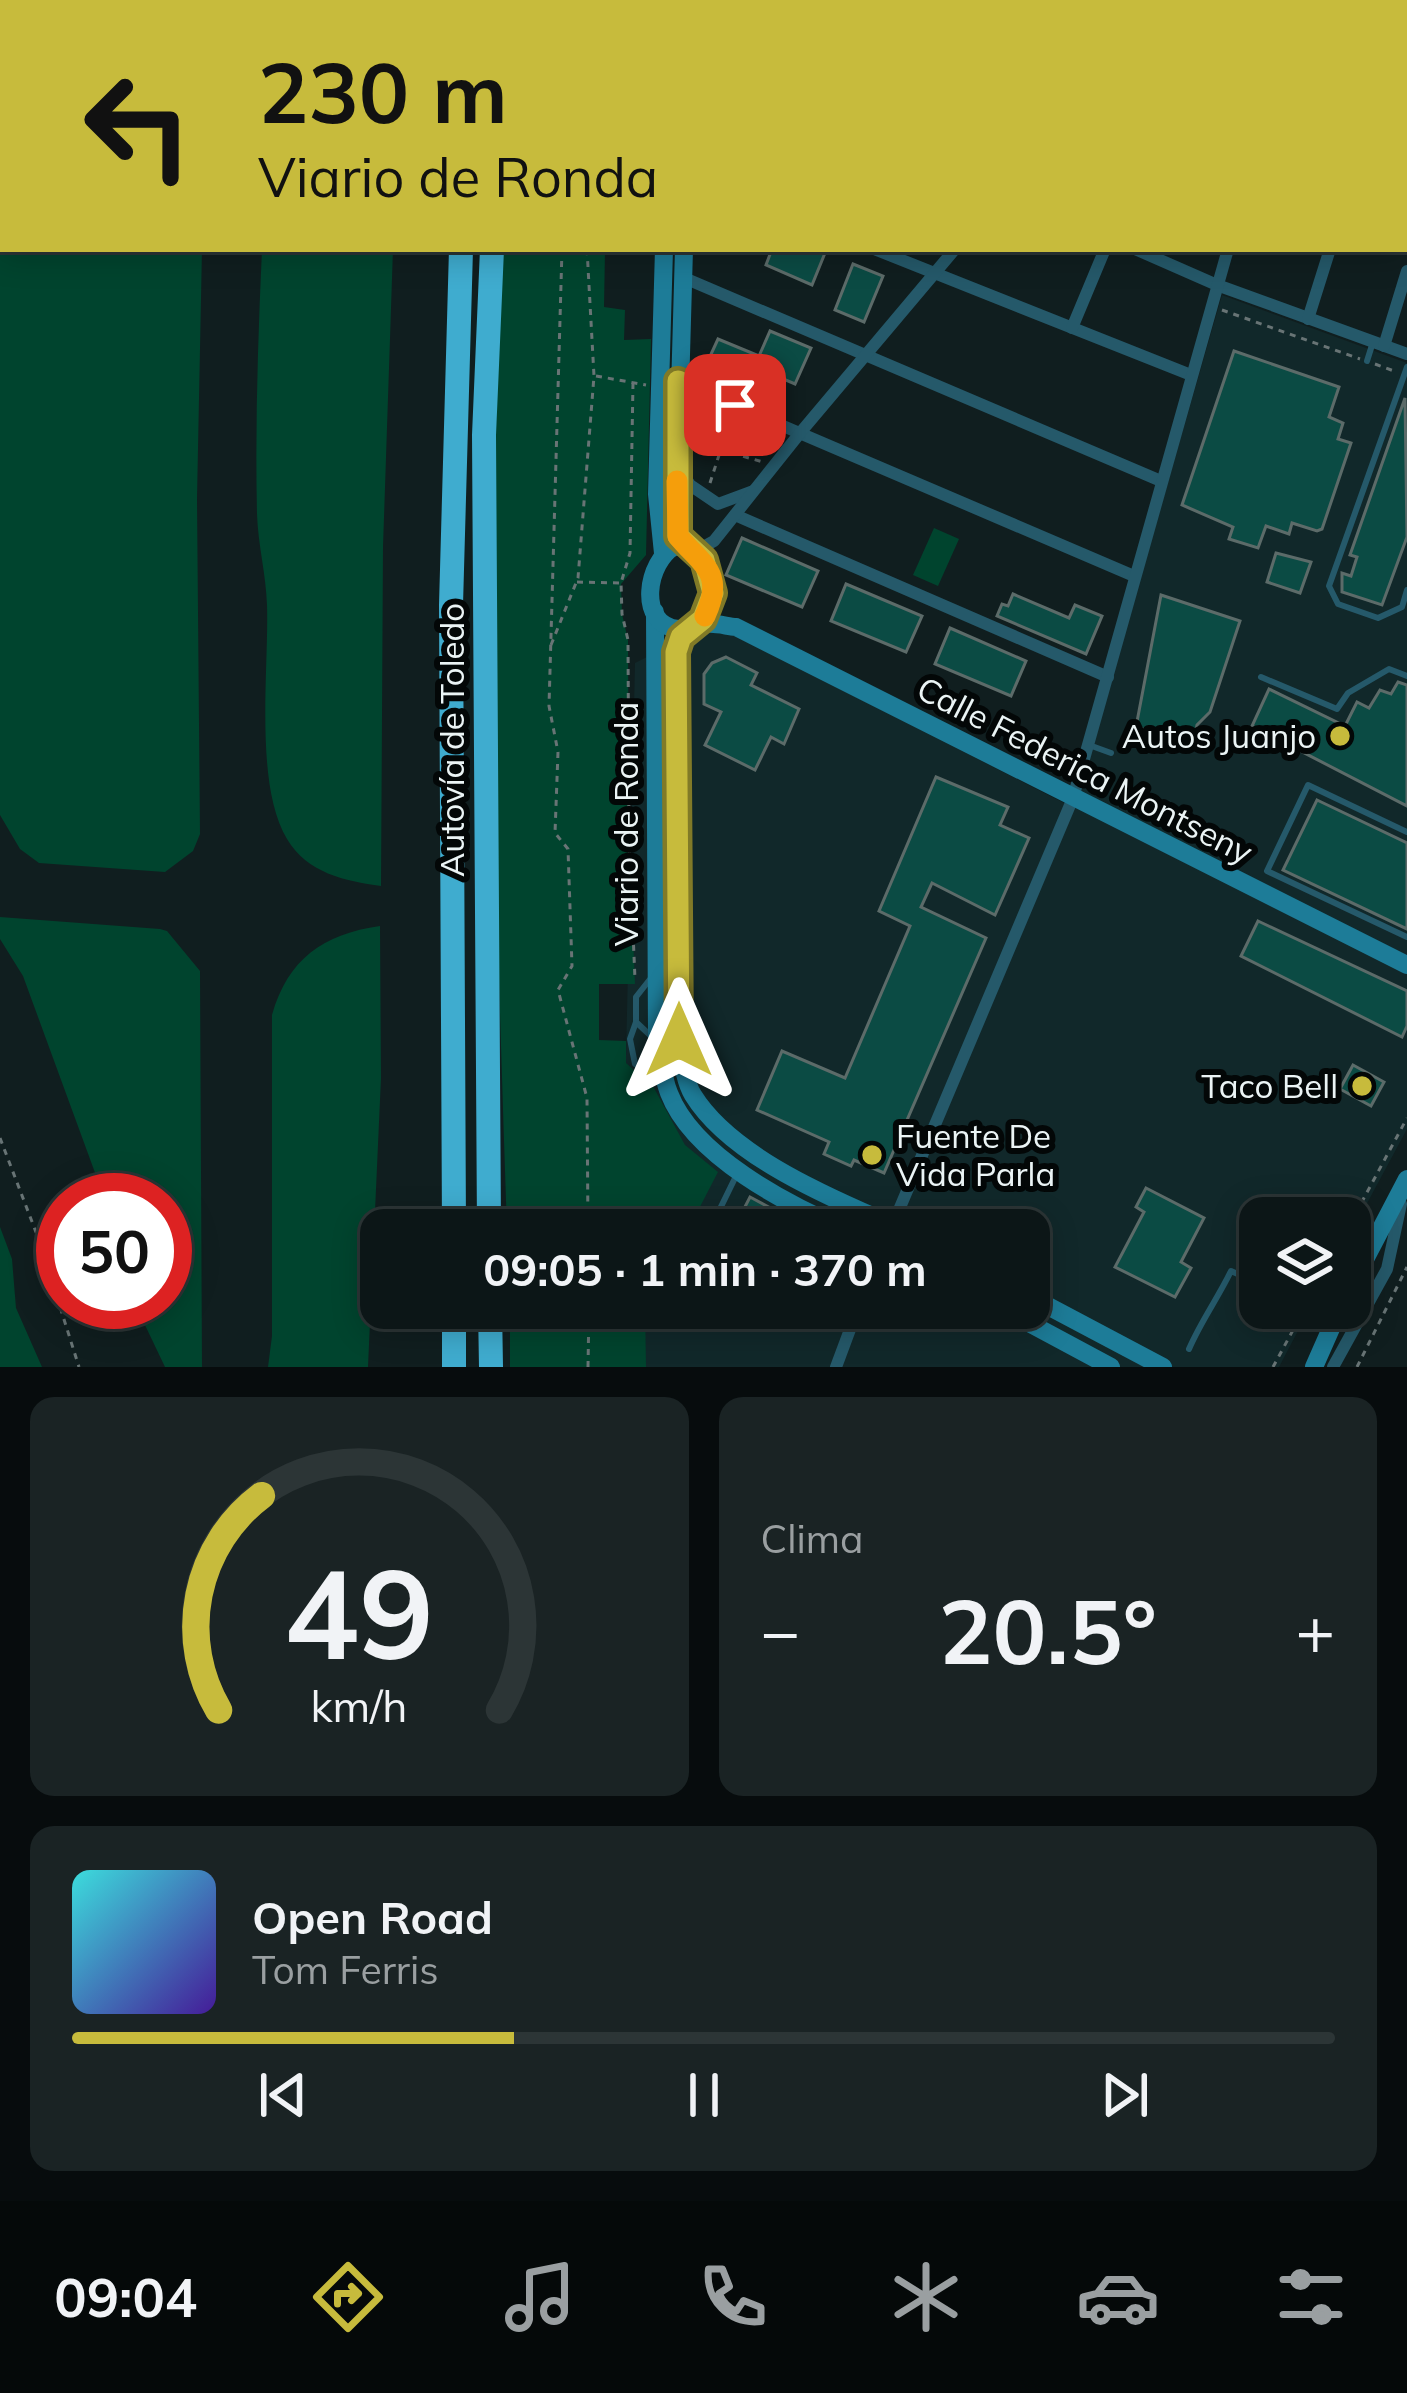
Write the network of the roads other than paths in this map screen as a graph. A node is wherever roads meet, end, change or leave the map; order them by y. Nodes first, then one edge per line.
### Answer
1 (460, 252) edge
2 (492, 252) edge
3 (664, 252) edge
4 (684, 252) edge
5 (881, 252) edge
6 (952, 252) edge
7 (1104, 252) edge
8 (1142, 252) edge
9 (1227, 252) edge
10 (1329, 252) edge
11 (1407, 271) edge
12 (933, 274) junction
13 (682, 277) junction
14 (1217, 286) junction
15 (1308, 319) junction
16 (1072, 328) junction
17 (1379, 344) junction
18 (1407, 354) edge
19 (864, 357) junction
20 (1367, 362) road end
21 (1406, 371) edge
22 (1191, 375) junction
23 (669, 384) junction
24 (1403, 393) edge
25 (800, 433) junction
26 (678, 466) junction
27 (1161, 481) junction
28 (754, 491) junction
29 (735, 515) junction
30 (715, 541) junction
31 (692, 550) junction
32 (663, 553) junction
33 (708, 570) junction
34 (1134, 576) junction
35 (1407, 590) edge
36 (713, 593) junction
37 (655, 612) junction
38 (693, 627) junction
39 (736, 627) junction
40 (1407, 676) edge
41 (1108, 677) junction
42 (1261, 677) dead end
43 (1089, 745) junction
44 (1111, 753) dead end
45 (1073, 798) junction
46 (1407, 832) edge
47 (1407, 938) edge
48 (1407, 965) edge
49 (657, 970) junction
50 (637, 1022) junction
51 (659, 1044) junction
52 (667, 1083) junction
53 (739, 1171) junction
54 (1406, 1181) edge
55 (454, 1209) edge
56 (489, 1209) edge
57 (720, 1209) edge
58 (809, 1209) edge
59 (859, 1209) edge
60 (894, 1209) edge
61 (1371, 1248) edge
62 (1239, 1275) edge
63 (1050, 1307) edge
64 (454, 1329) edge
65 (490, 1329) edge
66 (850, 1329) edge
67 (1041, 1329) edge
68 (1327, 1329) edge
69 (1330, 1329) edge
70 (1189, 1349) dead end
71 (454, 1367) edge
72 (490, 1367) edge
73 (836, 1367) edge
74 (1112, 1367) edge
75 (1163, 1367) edge
76 (1302, 1367) edge
77 (1314, 1367) edge
78 (1334, 1367) edge

1 - 55 highway, Autovía de Toledo
2 - 56 highway, Autovía de Toledo
3 - 23 main road
4 - 13 main road
5 - 12 street
6 - 12 street
7 - 16 street
8 - 14 street
9 - 14 street
10 - 15 street
11 - 17 street
12 - 16 street
12 - 19 street
13 - 19 street
13 - 23 main road
14 - 15 street
14 - 22 street
15 - 17 street
16 - 22 street
17 - 18 street
17 - 20 lane
19 - 25 street
19 - 27 street
21 - 24 lane
22 - 27 street
23 - 25 street
23 - 26 main road
23 - 32 main road
24 - 35 lane
25 - 28 street
25 - 34 street
26 - 28 street
26 - 31 main road
27 - 34 street
28 - 29 street
29 - 30 street
29 - 41 street
30 - 31 street
30 - 33 street
31 - 32 main road
31 - 33 main road
32 - 37 main road
33 - 36 main road
34 - 41 street
36 - 38 main road
36 - 39 main road, Calle Federica Montseny
37 - 38 main road
37 - 49 main road, Viario de Ronda
38 - 39 main road, Calle Federica Montseny
38 - 59 main road, Viario de Ronda
39 - 45 main road, Calle Federica Montseny
40 - 42 lane
41 - 43 street
43 - 44 lane
43 - 45 street
45 - 48 main road, Calle Federica Montseny
45 - 60 street
46 - 47 lane
49 - 50 lane
49 - 51 main road, Viario de Ronda
50 - 51 lane
50 - 52 lane
51 - 52 main road, Viario de Ronda
52 - 53 main road, Viario de Ronda
53 - 57 lane
53 - 58 main road, Viario de Ronda
54 - 61 main road
54 - 78 street
62 - 70 lane
63 - 75 main road
64 - 71 highway
65 - 72 highway
66 - 73 street
67 - 74 main road
68 - 76 main road
69 - 77 main road

